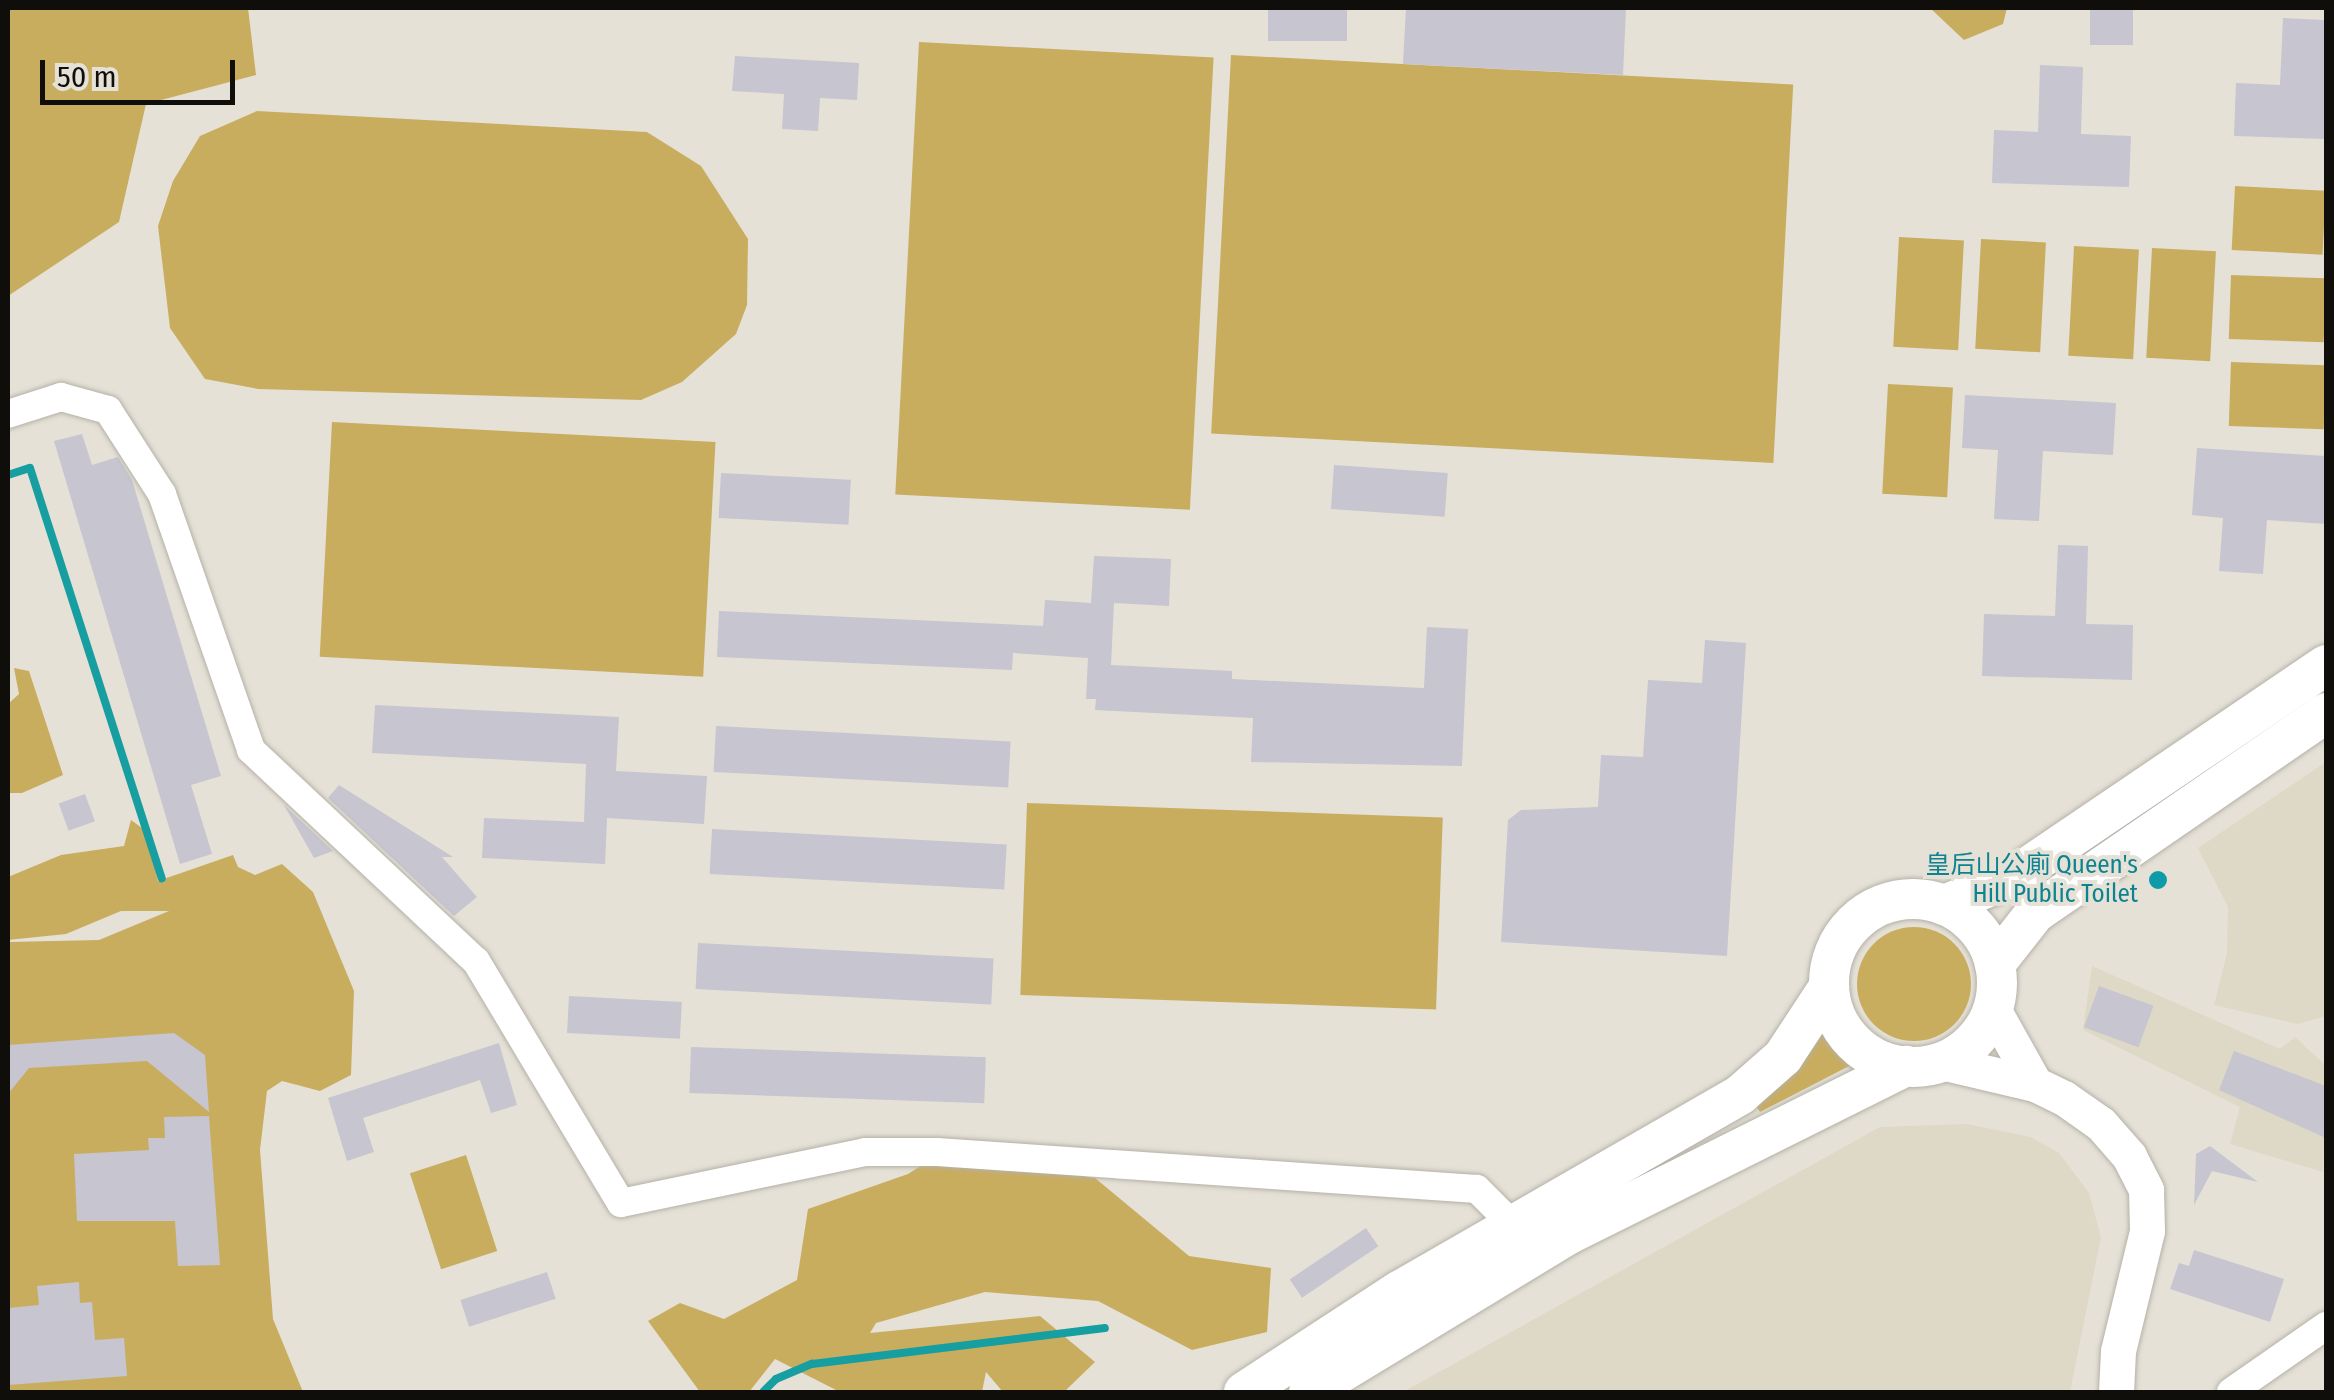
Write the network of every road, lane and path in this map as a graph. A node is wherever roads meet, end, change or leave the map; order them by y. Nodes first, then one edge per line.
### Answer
1 (8, 414) edge
2 (2326, 665) edge
3 (2326, 713) edge
4 (1944, 905) junction
5 (1995, 964) junction
6 (1830, 987) junction
7 (1993, 1009) junction
8 (1924, 1064) junction
9 (2036, 1084) junction
10 (1512, 1224) junction
11 (2326, 1326) edge
12 (1244, 1392) edge
13 (1309, 1392) edge
14 (2116, 1392) edge
15 (2231, 1392) edge

1 - 10 street
2 - 4 main road
3 - 5 main road
4 - 5 main road
4 - 6 main road
5 - 7 main road
6 - 8 main road
6 - 10 main road
7 - 8 main road
7 - 9 street
8 - 9 street
8 - 13 main road
9 - 14 street
10 - 12 main road
11 - 15 street

